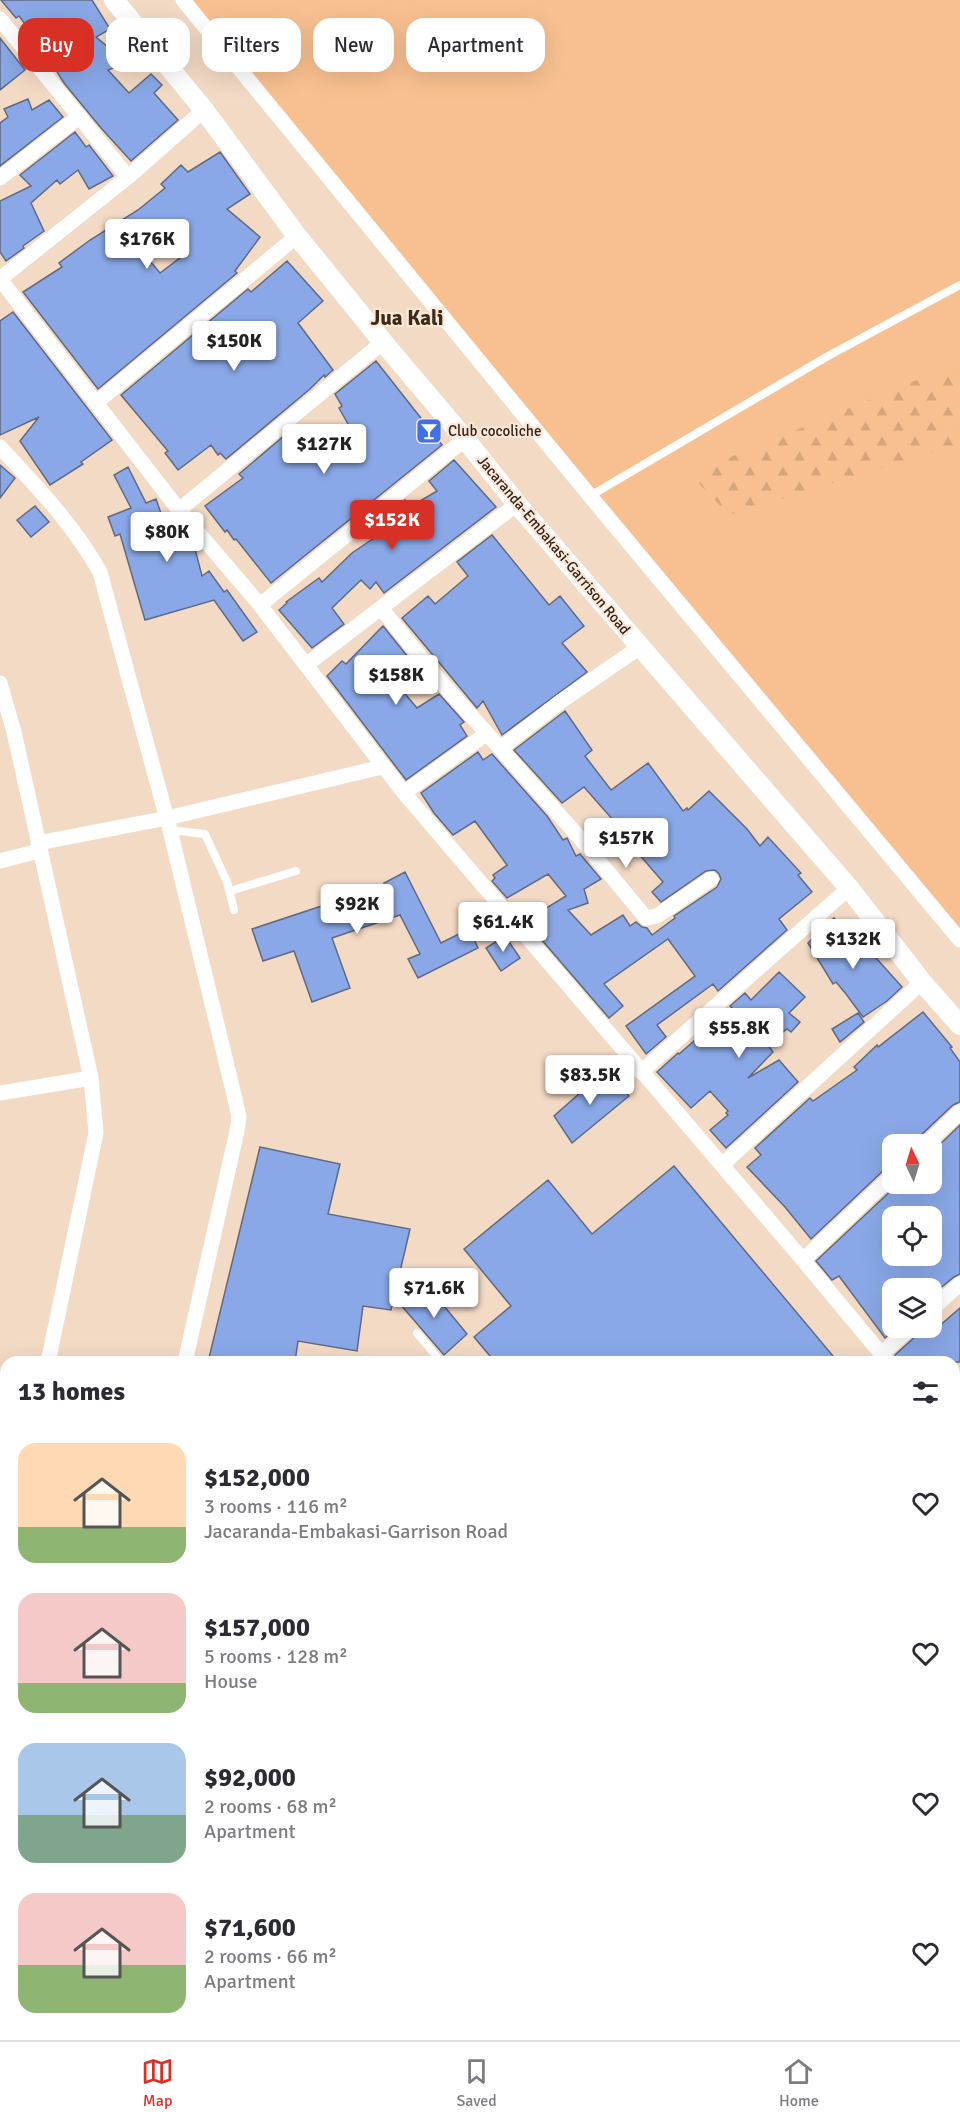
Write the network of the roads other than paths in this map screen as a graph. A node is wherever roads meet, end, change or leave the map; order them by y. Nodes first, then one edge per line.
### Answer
1 (114, 0) edge
2 (183, 0) edge
3 (0, 19) edge
4 (204, 110) junction
5 (80, 116) junction
6 (128, 177) junction
7 (0, 178) edge
8 (297, 236) junction
9 (0, 279) edge
10 (960, 285) edge
11 (382, 342) junction
12 (97, 402) junction
13 (465, 439) junction
14 (0, 447) edge
15 (590, 496) junction
16 (517, 504) junction
17 (179, 510) junction
18 (260, 605) junction
19 (381, 608) junction
20 (640, 647) junction
21 (306, 665) junction
22 (0, 683) edge
23 (7, 733) edge
24 (486, 734) junction
25 (501, 748) junction
26 (382, 767) junction
27 (404, 793) junction
28 (168, 824) junction
29 (38, 847) junction
30 (0, 861) edge
31 (296, 871) dead end
32 (711, 879) dead end
33 (849, 888) junction
34 (230, 891) junction
35 (234, 910) dead end
36 (960, 940) edge
37 (922, 982) junction
38 (960, 1025) edge
39 (641, 1072) junction
40 (92, 1078) junction
41 (0, 1093) edge
42 (960, 1112) edge
43 (937, 1134) edge
44 (722, 1165) junction
45 (882, 1185) edge
46 (803, 1260) junction
47 (960, 1284) edge
48 (942, 1300) edge
49 (417, 1332) dead end
50 (902, 1338) edge
51 (49, 1356) edge
52 (186, 1356) edge
53 (436, 1356) edge
54 (882, 1356) edge
55 (886, 1356) edge

1 - 4 street, Jacaranda-Embakasi-Garrison Road
2 - 15 street
3 - 5 street
4 - 6 street
4 - 8 street, Jacaranda-Embakasi-Garrison Road
5 - 6 street
5 - 7 street
6 - 9 street
8 - 11 street, Jacaranda-Embakasi-Garrison Road
8 - 12 street
9 - 12 street
10 - 15 lane
11 - 13 street, Jacaranda-Embakasi-Garrison Road
11 - 17 street
12 - 17 street
13 - 16 street, Jacaranda-Embakasi-Garrison Road
13 - 18 street
14 - 28 street
15 - 36 street
16 - 19 street
16 - 20 street, Jacaranda-Embakasi-Garrison Road
17 - 18 street
18 - 21 street
19 - 21 street
19 - 24 street
20 - 25 street
20 - 33 street, Jacaranda-Embakasi-Garrison Road
21 - 26 street
22 - 23 street
23 - 29 street
24 - 25 street
24 - 27 street
25 - 32 street
26 - 27 street
26 - 28 street
27 - 39 street
28 - 29 street
28 - 34 lane
28 - 52 street
29 - 30 street
29 - 40 street
31 - 34 lane
33 - 37 street, Jacaranda-Embakasi-Garrison Road
33 - 39 street
34 - 35 lane
37 - 38 street, Jacaranda-Embakasi-Garrison Road
37 - 44 street
39 - 44 street
40 - 41 street
40 - 51 street
42 - 43 street
44 - 46 street
45 - 46 street
46 - 54 street
47 - 48 street
49 - 53 lane
50 - 55 street

